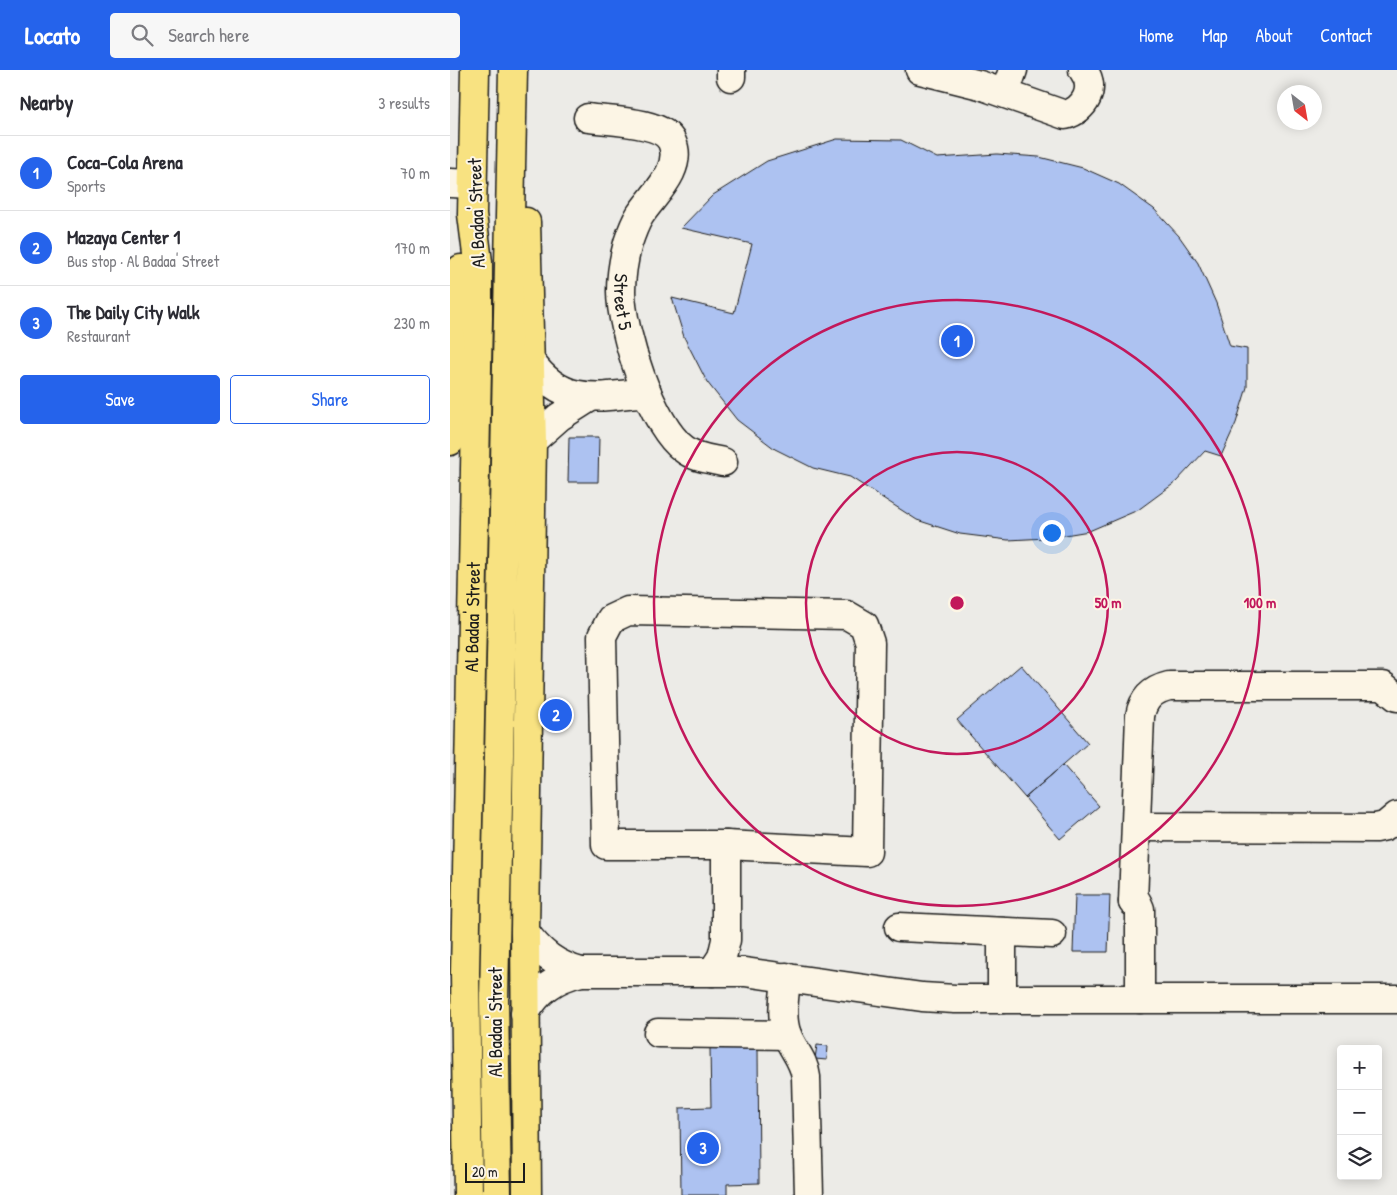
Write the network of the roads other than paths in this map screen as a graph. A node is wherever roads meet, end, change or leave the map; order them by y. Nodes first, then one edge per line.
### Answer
1 (475, 70) edge
2 (513, 70) edge
3 (920, 70) edge
4 (1083, 70) edge
5 (1009, 81) edge
6 (588, 118) dead end
7 (510, 175) junction
8 (461, 183) edge
9 (472, 214) junction
10 (531, 362) junction
11 (647, 392) junction
12 (589, 398) junction
13 (450, 441) edge
14 (532, 441) junction
15 (723, 462) dead end
16 (1390, 691) edge
17 (1397, 816) edge
18 (1137, 827) junction
19 (733, 845) junction
20 (899, 927) dead end
21 (525, 932) junction
22 (1002, 932) junction
23 (1052, 934) dead end
24 (581, 972) junction
25 (712, 972) junction
26 (745, 972) junction
27 (786, 977) junction
28 (1002, 998) junction
29 (1133, 999) junction
30 (1397, 999) edge
31 (525, 1013) junction
32 (659, 1028) dead end
33 (785, 1029) junction
34 (468, 1195) edge
35 (497, 1195) edge
36 (527, 1195) edge
37 (809, 1195) edge

1 - 8 main road, Al Badaa' Street
2 - 7 main road, Al Badaa' Street
3 - 5 lane
4 - 5 lane
6 - 11 lane, Street 5
7 - 10 main road
7 - 35 main road, Al Badaa' Street
8 - 9 main road, Al Badaa' Street
9 - 13 main road
9 - 34 main road, Al Badaa' Street
10 - 12 lane
10 - 14 main road
11 - 12 lane
11 - 15 lane, Street 5
12 - 14 lane
14 - 21 main road
16 - 18 lane
17 - 18 lane
18 - 29 lane
19 - 19 lane
19 - 25 lane
19 - 26 lane
20 - 22 lane
21 - 24 lane
21 - 31 main road
22 - 23 lane
22 - 28 lane
24 - 25 lane
24 - 31 lane
25 - 26 lane
26 - 27 lane
27 - 28 lane
27 - 33 lane
28 - 29 lane
29 - 30 lane
31 - 36 main road
32 - 33 lane
33 - 37 lane

